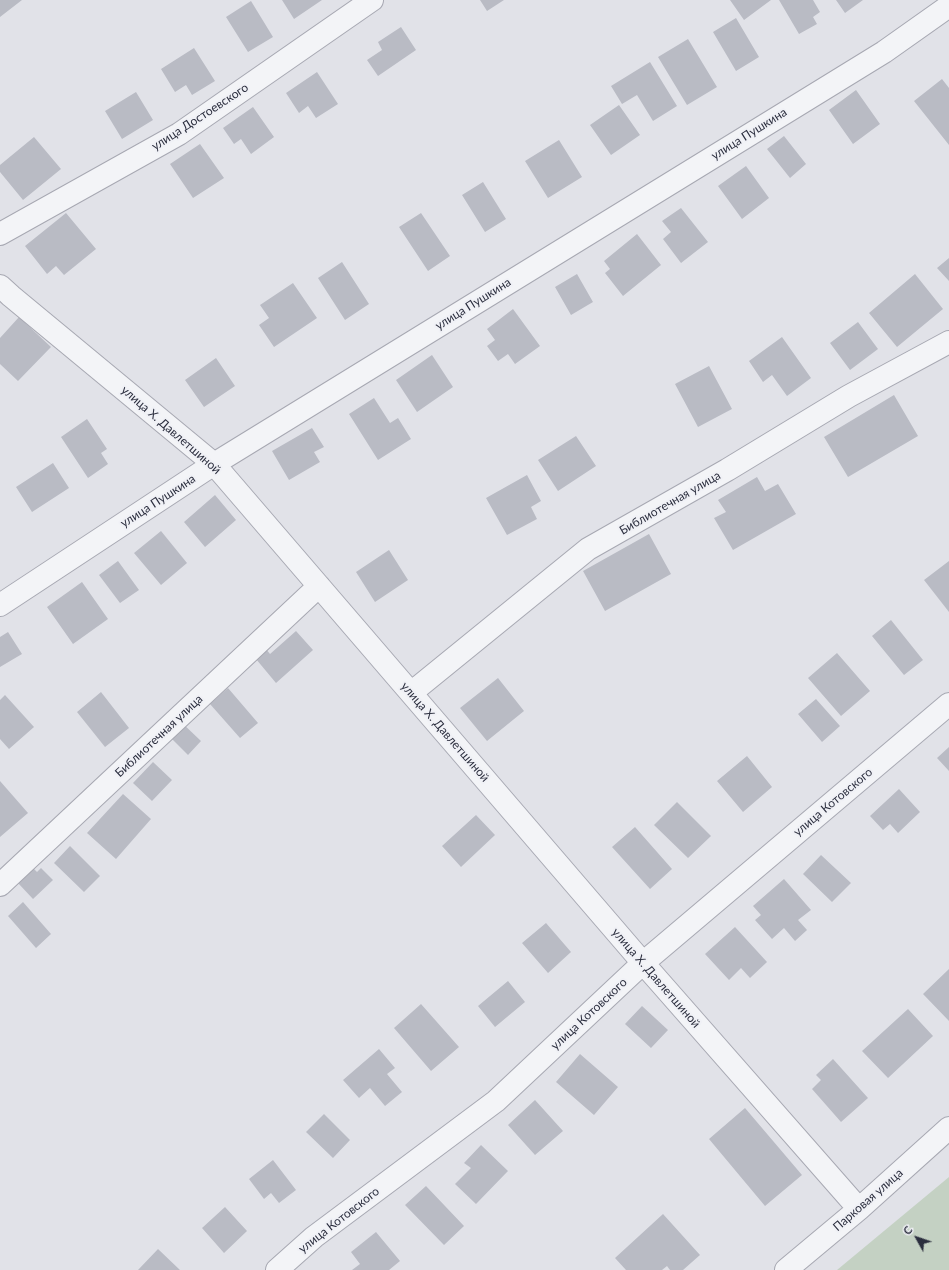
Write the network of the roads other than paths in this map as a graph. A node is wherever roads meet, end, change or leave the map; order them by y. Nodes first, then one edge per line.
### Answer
1 (372, 0) edge
2 (949, 6) edge
3 (0, 234) edge
4 (4, 295) edge
5 (949, 342) edge
6 (214, 464) junction
7 (319, 586) junction
8 (0, 605) edge
9 (411, 693) junction
10 (949, 704) edge
11 (0, 885) edge
12 (643, 963) junction
13 (949, 1128) edge
14 (859, 1209) junction
15 (277, 1270) edge
16 (786, 1270) edge

1 - 3 street, улица Достоевского
2 - 6 street, улица Пушкина
4 - 6 street, улица Х. Давлетшиной
5 - 9 street, Библиотечная улица
6 - 7 street, улица Х. Давлетшиной
6 - 8 street, улица Пушкина
7 - 9 street, улица Х. Давлетшиной
7 - 11 street, Библиотечная улица
9 - 12 street, улица Х. Давлетшиной
10 - 12 street, улица Котовского
12 - 14 street, улица Х. Давлетшиной
12 - 15 street, улица Котовского
13 - 14 street, Парковая улица
14 - 16 street, Парковая улица

